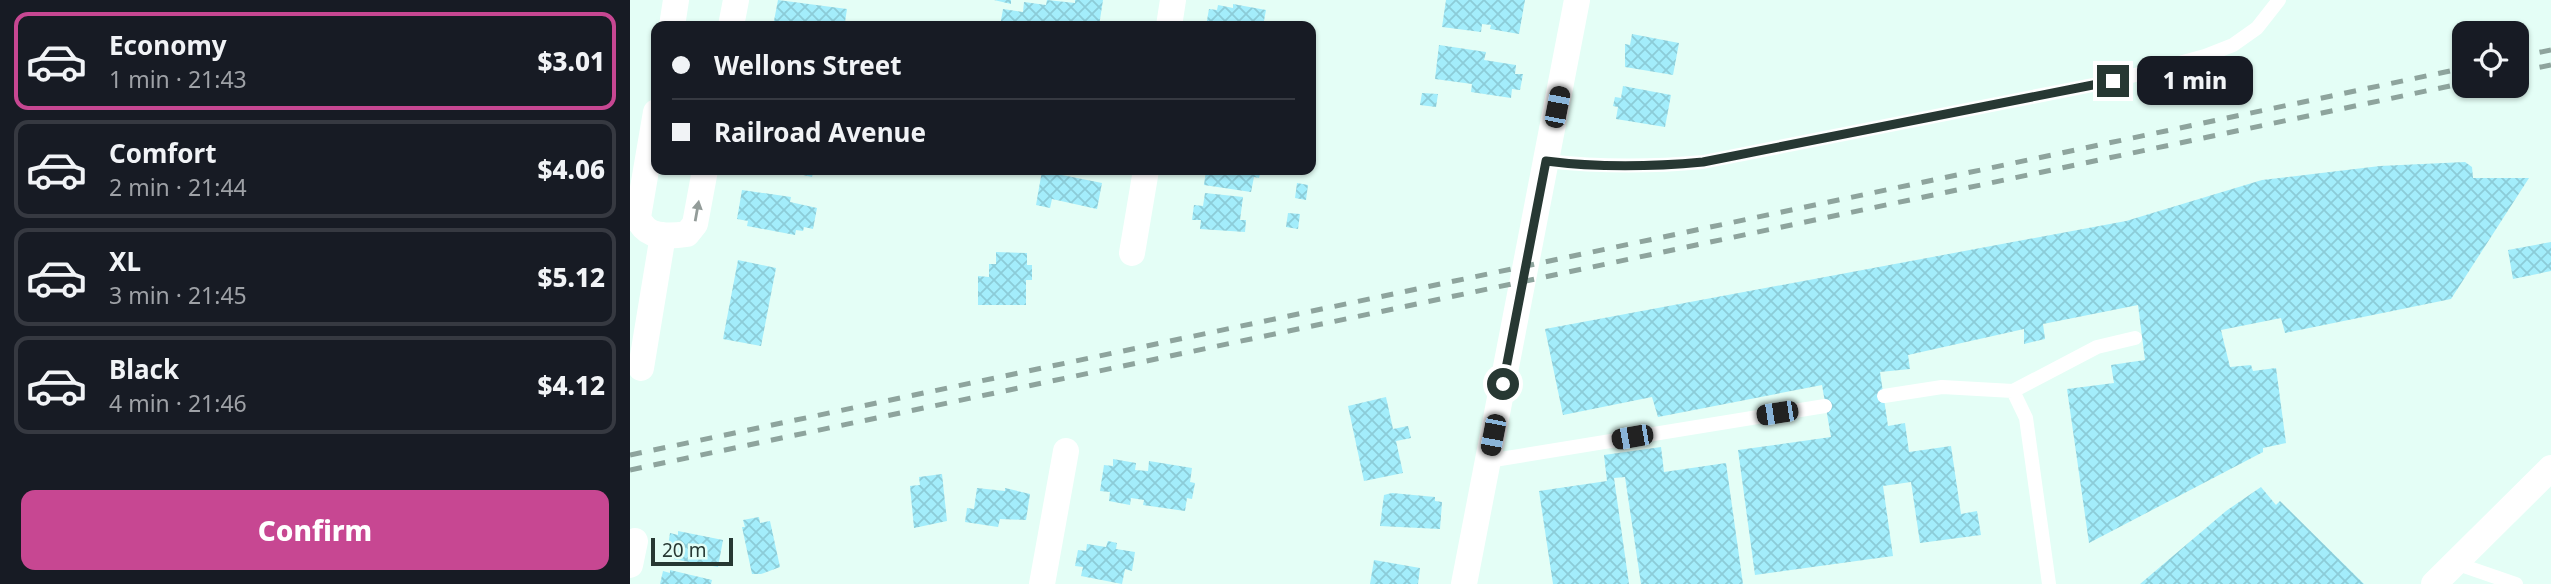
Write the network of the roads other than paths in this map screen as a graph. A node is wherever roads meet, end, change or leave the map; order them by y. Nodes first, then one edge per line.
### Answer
1 (676, 0) edge
2 (736, 0) edge
3 (1173, 0) edge
4 (1577, 0) edge
5 (2279, 0) edge
6 (673, 21) edge
7 (732, 21) edge
8 (1170, 21) edge
9 (651, 142) edge
10 (1546, 161) junction
11 (704, 175) edge
12 (1145, 175) edge
13 (647, 236) edge
14 (1132, 253) dead end
15 (2135, 338) dead end
16 (641, 368) dead end
17 (2014, 391) junction
18 (1884, 396) dead end
19 (1825, 405) dead end
20 (1066, 452) dead end
21 (1488, 461) junction
22 (2551, 468) edge
23 (2455, 563) junction
24 (1042, 584) edge
25 (1464, 584) edge
26 (2049, 584) edge
27 (2434, 584) edge
28 (2516, 584) edge

1 - 6 street
2 - 7 street
3 - 8 street
4 - 10 street
5 - 10 lane
9 - 13 street
10 - 21 street
13 -> 11 street
12 - 14 street
13 - 16 street
15 - 17 lane
17 - 18 lane
17 - 26 lane
19 - 21 lane
20 - 24 street
21 - 25 street
22 - 23 street
23 - 27 street
23 - 28 lane

